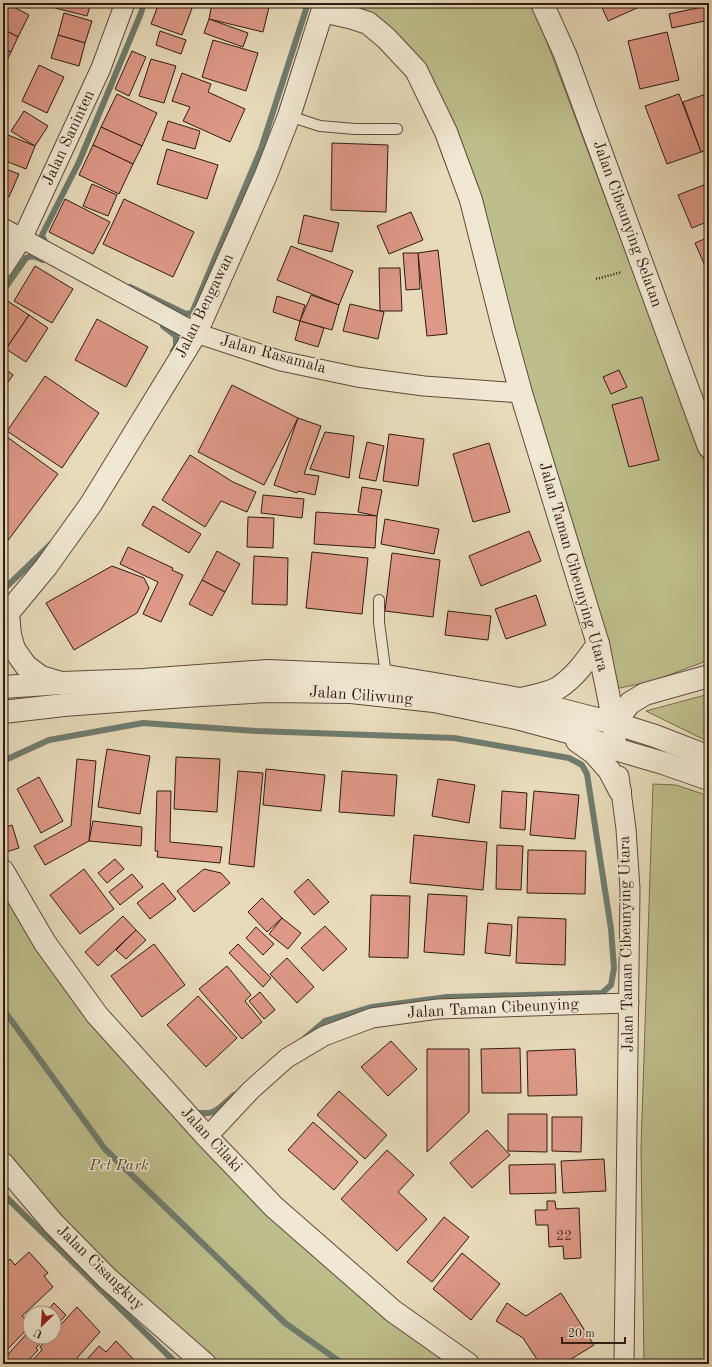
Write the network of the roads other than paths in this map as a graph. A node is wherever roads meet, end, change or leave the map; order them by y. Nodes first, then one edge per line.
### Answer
1 (125, 3) edge
2 (542, 3) edge
3 (324, 7) edge
4 (289, 116) junction
5 (397, 129) dead end
6 (3, 228) edge
7 (22, 239) junction
8 (3, 268) edge
9 (196, 333) junction
10 (521, 393) junction
11 (709, 446) edge
12 (379, 600) dead end
13 (5, 616) edge
14 (598, 644) junction
15 (386, 676) junction
16 (709, 676) edge
17 (268, 681) junction
18 (62, 683) junction
19 (3, 687) edge
20 (520, 700) junction
21 (3, 712) edge
22 (614, 723) junction
23 (552, 727) junction
24 (616, 749) junction
25 (709, 757) edge
26 (709, 780) edge
27 (620, 791) junction
28 (3, 870) edge
29 (629, 1004) junction
30 (207, 1137) junction
31 (3, 1164) edge
32 (205, 1364) edge
33 (468, 1364) edge
34 (624, 1364) edge

1 - 7 street, Jalan Saninten
2 - 11 street, Jalan Cibeunying Selatan
3 - 4 street, Jalan Bengawan
3 - 10 street, Jalan Taman Cibeunying Utara
4 - 5 lane
4 - 9 street, Jalan Bengawan
6 - 7 street, Jalan Rasamala
7 - 8 street, Jalan Saninten
7 - 9 street, Jalan Rasamala
9 - 10 street, Jalan Rasamala
9 - 13 street, Jalan Bengawan
10 - 14 street, Jalan Taman Cibeunying Utara
12 - 15 lane
13 - 18 street
14 - 20 street
14 - 22 street, Jalan Taman Cibeunying Utara
15 - 17 street, Jalan Ciliwung
15 - 20 street, Jalan Ciliwung
16 - 22 street
17 - 18 street, Jalan Ciliwung
17 - 21 street, Jalan Ciliwung
17 - 23 street, Jalan Ciliwung
18 - 19 street, Jalan Ciliwung
20 - 22 street, Jalan Ciliwung
22 - 24 street, Jalan Taman Cibeunying Utara
22 - 25 street, Jalan Ciliwung
23 - 24 street, Jalan Ciliwung
23 - 27 street
24 - 26 street, Jalan Ciliwung
24 - 27 street, Jalan Taman Cibeunying Utara
27 - 29 street, Jalan Taman Cibeunying Utara
28 - 30 street, Jalan Cilaki
29 - 30 street, Jalan Taman Cibeunying
29 - 34 street, Jalan Taman Cibeunying Utara
30 - 33 street, Jalan Cilaki
31 - 32 street, Jalan Cisangkuy

